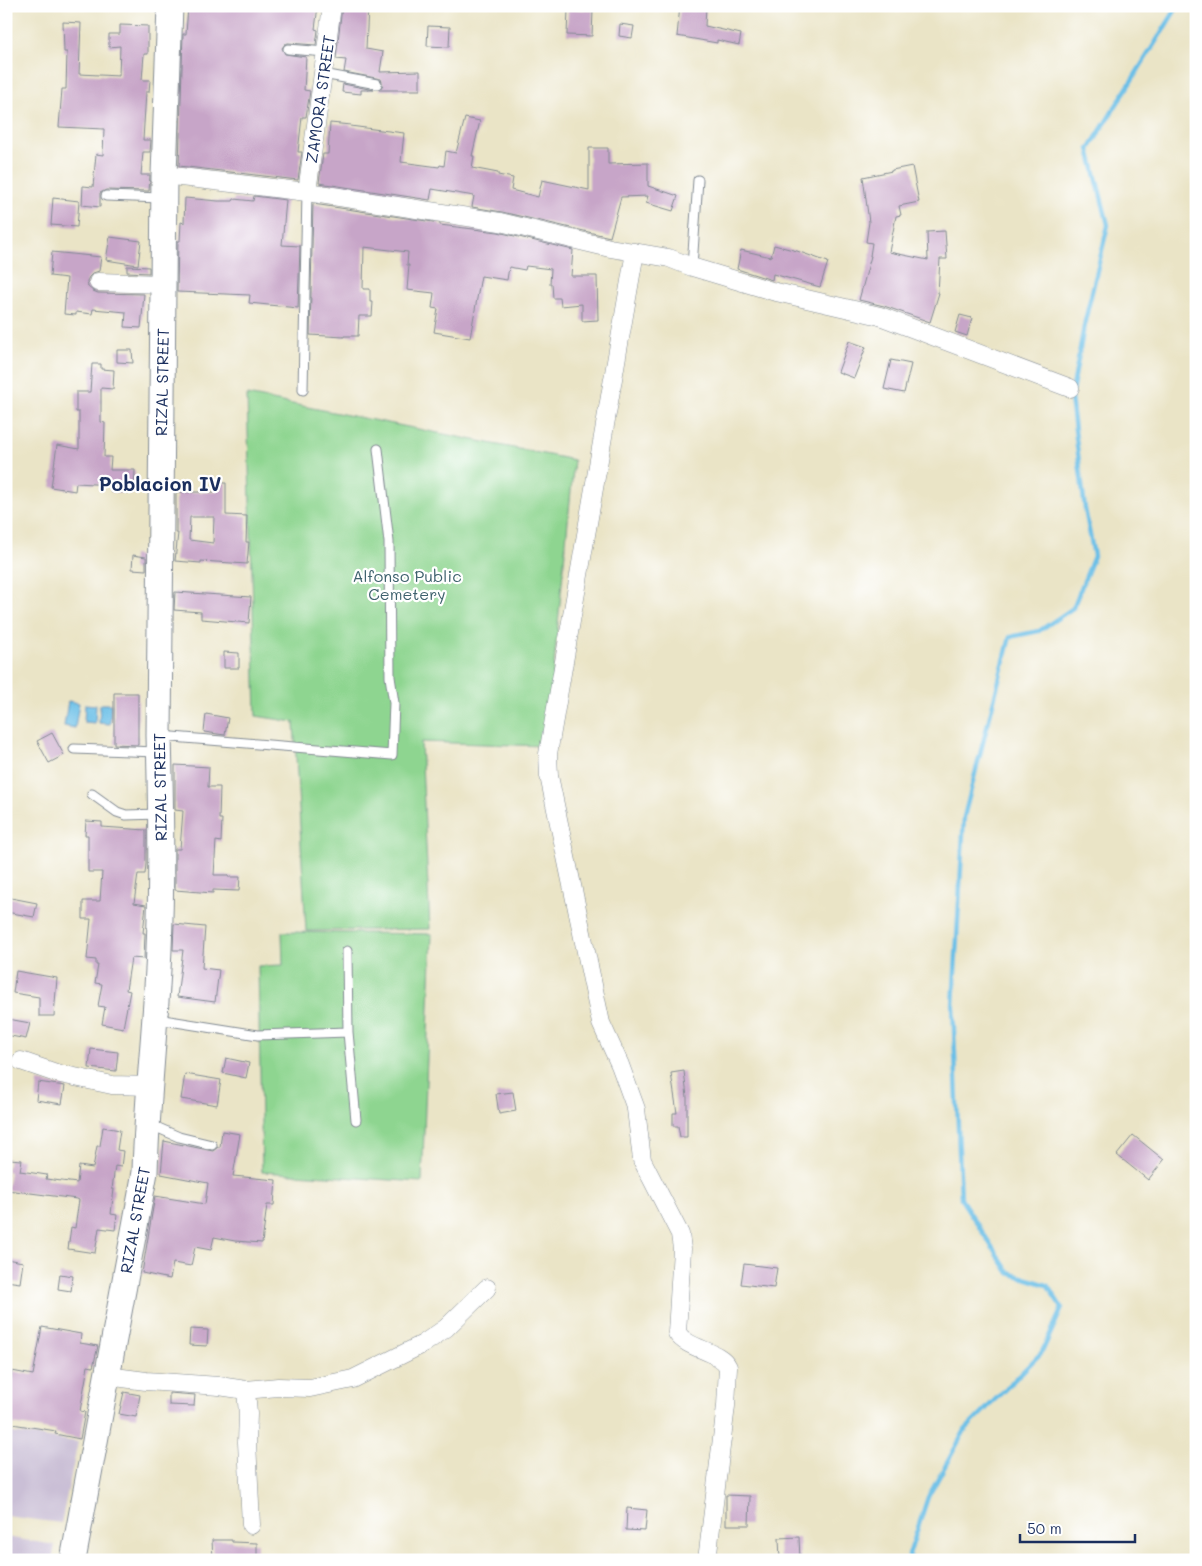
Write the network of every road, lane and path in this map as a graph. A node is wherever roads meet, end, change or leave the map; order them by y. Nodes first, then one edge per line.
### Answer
1 (170, 6) edge
2 (332, 6) edge
3 (288, 49) dead end
4 (326, 52) junction
5 (323, 74) junction
6 (377, 84) dead end
7 (698, 180) dead end
8 (164, 186) junction
9 (307, 192) junction
10 (106, 196) dead end
11 (635, 252) junction
12 (692, 267) junction
13 (98, 282) dead end
14 (163, 284) junction
15 (1070, 388) dead end
16 (302, 390) dead end
17 (378, 449) dead end
18 (159, 744) junction
19 (74, 749) dead end
20 (92, 794) dead end
21 (162, 814) junction
22 (347, 951) dead end
23 (155, 1018) junction
24 (348, 1032) junction
25 (20, 1061) dead end
26 (150, 1086) junction
27 (356, 1120) dead end
28 (146, 1123) junction
29 (212, 1145) dead end
30 (487, 1288) dead end
31 (107, 1376) junction
32 (246, 1390) junction
33 (251, 1525) dead end
34 (72, 1560) edge
35 (707, 1560) edge

1 - 8 street, RIZAL STREET
2 - 4 street, ZAMORA STREET
3 - 4 lane
4 - 5 street, ZAMORA STREET
5 - 6 lane
5 - 9 street, ZAMORA STREET
7 - 12 lane
8 - 9 street
8 - 10 lane
8 - 14 street, RIZAL STREET
9 - 11 street
9 - 16 lane
11 - 12 street
11 - 35 street
12 - 15 street
13 - 14 street
14 - 18 street, RIZAL STREET
17 - 18 lane
18 - 19 lane
18 - 21 street, RIZAL STREET
20 - 21 lane
21 - 23 street, RIZAL STREET
22 - 24 lane
23 - 24 lane
23 - 26 street, RIZAL STREET
24 - 27 lane
25 - 26 street
26 - 28 street, RIZAL STREET
28 - 29 lane
28 - 31 street, RIZAL STREET
30 - 32 street
31 - 32 street
31 - 34 street, RIZAL STREET
32 - 33 street

